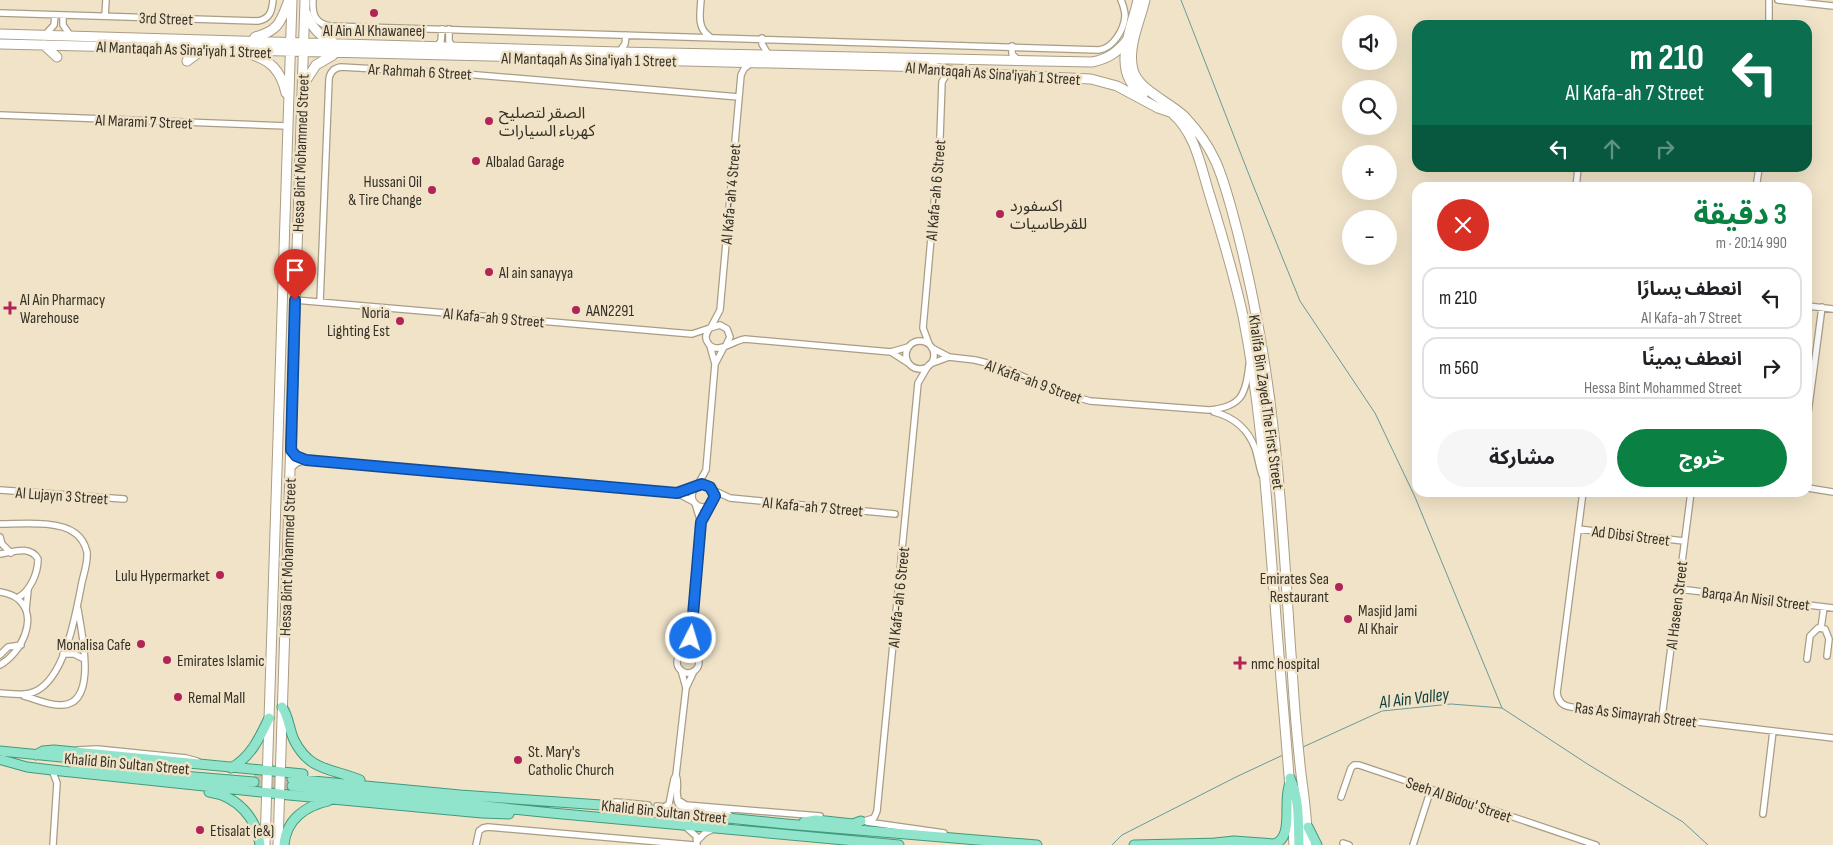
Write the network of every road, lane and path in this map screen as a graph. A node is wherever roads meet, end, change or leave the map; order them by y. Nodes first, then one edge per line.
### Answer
1 (106, 0) edge
2 (273, 0) edge
3 (291, 0) edge
4 (305, 0) edge
5 (313, 0) edge
6 (701, 0) edge
7 (1121, 0) edge
8 (1138, 0) edge
9 (1145, 0) edge
10 (1769, 0) edge
11 (1778, 0) edge
12 (1833, 6) edge
13 (305, 10) junction
14 (0, 13) edge
15 (55, 15) junction
16 (63, 15) junction
17 (105, 16) junction
18 (1769, 20) edge
19 (700, 23) junction
20 (445, 29) junction
21 (0, 34) edge
22 (45, 35) junction
23 (70, 35) junction
24 (694, 37) junction
25 (711, 37) junction
26 (626, 38) junction
27 (1128, 39) junction
28 (244, 40) junction
29 (762, 41) junction
30 (291, 42) junction
31 (303, 42) junction
32 (339, 43) junction
33 (4, 44) edge
34 (44, 45) junction
35 (436, 46) junction
36 (453, 47) junction
37 (509, 48) junction
38 (1012, 49) junction
39 (202, 50) junction
40 (237, 51) junction
41 (290, 52) junction
42 (303, 52) junction
43 (619, 52) junction
44 (632, 52) junction
45 (0, 53) edge
46 (338, 53) junction
47 (756, 54) junction
48 (768, 54) junction
49 (57, 57) dead end
50 (499, 57) junction
51 (875, 57) junction
52 (1003, 60) junction
53 (1018, 60) junction
54 (187, 61) dead end
55 (730, 63) junction
56 (751, 63) junction
57 (872, 66) junction
58 (931, 67) junction
59 (949, 70) junction
60 (741, 78) junction
61 (942, 82) junction
62 (301, 87) junction
63 (739, 97) junction
64 (288, 104) junction
65 (1170, 112) junction
66 (0, 115) edge
67 (287, 126) junction
68 (1240, 244) junction
69 (1229, 259) junction
70 (295, 300) junction
71 (320, 302) junction
72 (1812, 306) edge
73 (1822, 307) junction
74 (1833, 309) edge
75 (720, 310) junction
76 (710, 328) junction
77 (923, 328) junction
78 (728, 330) junction
79 (692, 334) junction
80 (744, 339) junction
81 (709, 344) junction
82 (910, 345) junction
83 (725, 346) junction
84 (931, 346) junction
85 (891, 352) junction
86 (1250, 356) junction
87 (949, 357) junction
88 (715, 364) junction
89 (910, 364) junction
90 (929, 365) junction
91 (918, 383) junction
92 (1812, 383) edge
93 (1209, 410) junction
94 (291, 450) junction
95 (306, 460) junction
96 (290, 469) junction
97 (706, 470) junction
98 (1265, 481) junction
99 (696, 487) junction
100 (713, 489) junction
101 (1812, 489) edge
102 (0, 490) edge
103 (1833, 492) edge
104 (677, 493) junction
105 (1582, 497) edge
106 (1690, 497) edge
107 (730, 498) junction
108 (124, 499) dead end
109 (694, 502) junction
110 (711, 504) junction
111 (896, 514) dead end
112 (701, 522) junction
113 (0, 524) edge
114 (8, 524) junction
115 (1578, 529) junction
116 (1, 540) edge
117 (1684, 541) junction
118 (0, 553) edge
119 (11, 553) junction
120 (1679, 589) junction
121 (28, 590) junction
122 (0, 592) edge
123 (17, 598) junction
124 (78, 607) junction
125 (1824, 607) junction
126 (1833, 608) edge
127 (26, 612) junction
128 (1821, 628) junction
129 (71, 629) junction
130 (80, 630) junction
131 (691, 638) junction
132 (21, 645) junction
133 (63, 654) junction
134 (681, 654) junction
135 (0, 655) edge
136 (697, 655) junction
137 (1828, 656) dead end
138 (1807, 658) dead end
139 (84, 659) junction
140 (0, 665) edge
141 (681, 670) junction
142 (694, 671) junction
143 (41, 688) junction
144 (686, 688) junction
145 (0, 693) edge
146 (18, 694) junction
147 (47, 702) junction
148 (282, 707) junction
149 (1662, 717) junction
150 (269, 718) junction
151 (1773, 731) junction
152 (1833, 738) edge
153 (36, 755) junction
154 (1, 757) edge
155 (231, 768) junction
156 (52, 770) junction
157 (267, 771) junction
158 (280, 773) junction
159 (676, 776) junction
160 (143, 779) junction
161 (360, 780) junction
162 (1290, 781) junction
163 (1432, 789) junction
164 (677, 792) junction
165 (266, 793) junction
166 (280, 794) junction
167 (1340, 797) dead end
168 (339, 799) junction
169 (537, 800) junction
170 (601, 805) junction
171 (877, 811) junction
172 (535, 812) junction
173 (1763, 814) dead end
174 (739, 819) junction
175 (862, 821) junction
176 (790, 824) junction
177 (887, 824) junction
178 (684, 825) junction
179 (714, 828) junction
180 (1308, 828) junction
181 (590, 836) junction
182 (968, 840) junction
183 (1215, 843) junction
184 (1343, 843) dead end
185 (696, 844) edge
186 (879, 844) edge
187 (1162, 844) edge
188 (53, 845) edge
189 (260, 845) edge
190 (265, 845) edge
191 (278, 845) edge
192 (284, 845) edge
193 (476, 845) edge
194 (590, 845) edge
195 (899, 845) edge
196 (1037, 845) edge
197 (1134, 845) edge
198 (1253, 845) edge
199 (1294, 845) edge
200 (1299, 845) edge
201 (1307, 845) edge
202 (1317, 845) edge
203 (1350, 845) edge
204 (1413, 845) edge
205 (1596, 845) edge

1 - 17 street
2 - 17 street, 3rd Street
3 - 28 main road
3 - 30 main road, Hessa Bint Mohammed Street
4 - 13 main road, Hessa Bint Mohammed Street
5 - 20 street
6 - 19 street
7 - 38 street
8 - 27 main road, Khalifa Bin Zayed The First Street
9 - 68 main road, Khalifa Bin Zayed The First Street
10 - 18 street
11 - 12 street
13 - 31 main road, Hessa Bint Mohammed Street
13 - 32 main road
14 - 15 street, 3rd Street
15 - 16 street, 3rd Street
15 - 22 street
16 - 17 street, 3rd Street
16 - 23 street
19 - 24 street
19 - 25 street
20 - 26 street
20 - 35 street
20 - 36 street
21 - 22 main road, Al Mantaqah As Sina'iyah 1 Street
22 - 23 main road, Al Mantaqah As Sina'iyah 1 Street
23 - 28 main road, Al Mantaqah As Sina'iyah 1 Street
24 - 25 street
24 - 26 street
25 - 29 street
26 - 43 street
26 - 44 street
27 - 53 main road, Al Mantaqah As Sina'iyah 1 Street
27 - 65 main road, Khalifa Bin Zayed The First Street
28 - 30 main road, Al Mantaqah As Sina'iyah 1 Street
29 - 38 street
29 - 47 street
29 - 48 street
30 - 31 main road, Al Mantaqah As Sina'iyah 1 Street
30 - 41 main road, Hessa Bint Mohammed Street
31 - 32 main road, Al Mantaqah As Sina'iyah 1 Street
31 - 42 main road, Hessa Bint Mohammed Street
32 - 35 main road, Al Mantaqah As Sina'iyah 1 Street
33 - 34 main road, Al Mantaqah As Sina'iyah 1 Street
33 - 45 main road
34 - 39 main road, Al Mantaqah As Sina'iyah 1 Street
34 - 49 main road
35 - 36 main road, Al Mantaqah As Sina'iyah 1 Street
36 - 37 main road, Al Mantaqah As Sina'iyah 1 Street
37 - 43 main road, Al Mantaqah As Sina'iyah 1 Street
37 - 50 main road
38 - 52 street
38 - 53 street
39 - 40 main road, Al Mantaqah As Sina'iyah 1 Street
39 - 54 main road
40 - 41 main road, Al Mantaqah As Sina'iyah 1 Street
40 - 64 main road
41 - 42 main road, Al Mantaqah As Sina'iyah 1 Street
41 - 64 main road, Hessa Bint Mohammed Street
42 - 46 main road, Al Mantaqah As Sina'iyah 1 Street
42 - 62 main road, Hessa Bint Mohammed Street
43 - 44 main road, Al Mantaqah As Sina'iyah 1 Street
44 - 47 main road, Al Mantaqah As Sina'iyah 1 Street
46 - 50 main road, Al Mantaqah As Sina'iyah 1 Street
46 - 62 main road
47 - 48 main road, Al Mantaqah As Sina'iyah 1 Street
48 - 51 main road, Al Mantaqah As Sina'iyah 1 Street
50 - 55 main road, Al Mantaqah As Sina'iyah 1 Street
51 - 52 main road, Al Mantaqah As Sina'iyah 1 Street
51 - 57 main road
52 - 53 main road, Al Mantaqah As Sina'iyah 1 Street
55 - 56 main road, Al Mantaqah As Sina'iyah 1 Street
55 - 60 street
56 - 57 main road, Al Mantaqah As Sina'iyah 1 Street
56 - 60 street, Al Kafa-ah 4 Street
57 - 58 main road, Al Mantaqah As Sina'iyah 1 Street
58 - 59 main road, Al Mantaqah As Sina'iyah 1 Street
58 - 61 street
59 - 61 street, Al Kafa-ah 6 Street
59 - 65 main road, Al Mantaqah As Sina'iyah 1 Street
60 - 63 street, Al Kafa-ah 4 Street
61 - 77 street, Al Kafa-ah 6 Street
62 - 70 main road, Hessa Bint Mohammed Street
63 - 71 street, Ar Rahmah 6 Street
63 - 75 street, Al Kafa-ah 4 Street
64 - 67 main road, Hessa Bint Mohammed Street
65 - 69 main road, Khalifa Bin Zayed The First Street
66 - 67 street, Al Marami 7 Street
67 - 150 main road, Hessa Bint Mohammed Street
68 - 69 main road
68 - 180 main road, Khalifa Bin Zayed The First Street
69 - 86 main road, Khalifa Bin Zayed The First Street
70 - 71 street, Al Kafa-ah 9 Street
70 - 94 main road, Hessa Bint Mohammed Street
71 - 79 street, Al Kafa-ah 9 Street
72 - 73 street
73 - 74 street
73 - 92 street
75 - 76 street, Al Kafa-ah 4 Street
75 - 78 street, Al Kafa-ah 4 Street
76 - 78 street
76 - 79 street, Al Kafa-ah 9 Street
76 - 81 street
77 - 82 street
77 - 84 street, Al Kafa-ah 6 Street
78 - 80 street
78 - 83 street
79 - 81 street, Al Kafa-ah 9 Street
80 - 83 street
80 - 85 street
81 - 83 street
81 - 88 street
82 - 84 street
82 - 85 street
82 - 89 street
83 - 88 street
84 - 87 street, Al Kafa-ah 9 Street
84 - 90 street
85 - 89 street
86 - 93 street, Al Kafa-ah 9 Street
86 - 98 main road, Khalifa Bin Zayed The First Street
87 - 90 street, Al Kafa-ah 9 Street
87 - 93 street, Al Kafa-ah 9 Street
88 - 97 street
89 - 90 street
89 - 91 street, Al Kafa-ah 6 Street
90 - 91 street, Al Kafa-ah 6 Street
91 - 171 street, Al Kafa-ah 6 Street
93 - 98 street, Al Kafa-ah 9 Street
94 - 95 street
94 - 96 main road, Hessa Bint Mohammed Street
95 - 96 street
95 - 104 street
96 - 148 main road, Hessa Bint Mohammed Street
97 - 99 street
97 - 100 street
98 - 162 main road, Khalifa Bin Zayed The First Street
99 - 100 street
99 - 104 street
99 - 109 street
100 - 107 street, Al Kafa-ah 7 Street
100 - 110 street
101 - 103 street
102 - 108 street, Al Lujayn 3 Street
104 - 109 street
105 - 115 street, Ras As Simayrah Street
106 - 117 street, Al Haseen Street
107 - 110 street, Al Kafa-ah 7 Street
107 - 111 street, Al Kafa-ah 7 Street
109 - 110 street
109 - 112 street
110 - 112 street
112 - 131 street
113 - 114 street
114 - 116 street
114 - 124 street
115 - 117 street, Ad Dibsi Street
115 - 149 street, Ras As Simayrah Street
116 - 118 street
116 - 119 street
117 - 120 street, Al Haseen Street
118 - 119 street
119 - 121 street
120 - 125 street, Barqa An Nisil Street
120 - 149 street, Al Haseen Street
121 - 123 street
121 - 127 street
122 - 123 street
123 - 127 street
124 - 129 street
124 - 130 street
125 - 126 street, Barqa An Nisil Street
125 - 128 street
127 - 132 street
128 - 137 street
128 - 138 street
129 - 130 street
129 - 133 street
130 - 139 street
131 - 134 street
131 - 136 street
132 - 135 street
132 - 140 street
133 - 139 street
133 - 143 street
134 - 136 street
134 - 141 street
136 - 142 street
139 - 147 street
141 - 142 street
141 - 144 street
142 - 144 street
143 - 146 street
143 - 147 street
144 - 159 street
145 - 146 street
146 - 147 street
148 - 158 main road, Hessa Bint Mohammed Street
148 - 161 main road
149 - 151 street, Ras As Simayrah Street
150 - 155 main road
150 - 157 main road, Hessa Bint Mohammed Street
151 - 152 street, Ras As Simayrah Street
151 - 173 street
153 - 154 main road, Khalid Bin Sultan Street
153 - 154 main road, Khalid Bin Sultan Street
153 - 155 main road
154 - 156 main road
155 - 157 main road
156 - 160 main road
156 - 188 street
157 - 158 main road
157 - 165 main road, Hessa Bint Mohammed Street
158 - 161 main road
158 - 166 main road, Hessa Bint Mohammed Street
159 - 164 street
159 - 170 street
160 - 165 main road
160 - 189 main road
161 - 169 main road
162 - 183 main road
162 - 199 main road, Khalifa Bin Zayed The First Street
162 - 200 main road
163 - 167 street, Seeh Al Bidou' Street
163 - 204 street
163 - 205 street, Seeh Al Bidou' Street
164 - 174 street
164 - 175 street
165 - 166 main road
165 - 190 main road, Hessa Bint Mohammed Street
166 - 168 main road
166 - 191 main road, Hessa Bint Mohammed Street
168 - 172 main road
168 - 192 main road
169 - 170 main road, Khalid Bin Sultan Street
169 - 172 main road, Khalid Bin Sultan Street
170 - 174 main road, Khalid Bin Sultan Street
171 - 175 street
171 - 177 street
172 - 178 main road, Khalid Bin Sultan Street
174 - 176 main road, Khalid Bin Sultan Street
175 - 176 main road
175 - 177 street
176 - 182 main road, Khalid Bin Sultan Street
177 - 182 street
178 - 179 main road, Khalid Bin Sultan Street
178 - 185 street
179 - 185 street
179 - 186 main road, Khalid Bin Sultan Street
180 - 201 main road, Khalifa Bin Zayed The First Street
180 - 202 main road
181 - 185 street
181 - 193 street
181 - 194 street
182 - 196 main road, Khalid Bin Sultan Street
183 - 187 main road
183 - 198 main road
184 - 203 street
186 - 195 main road, Khalid Bin Sultan Street
187 - 197 main road

